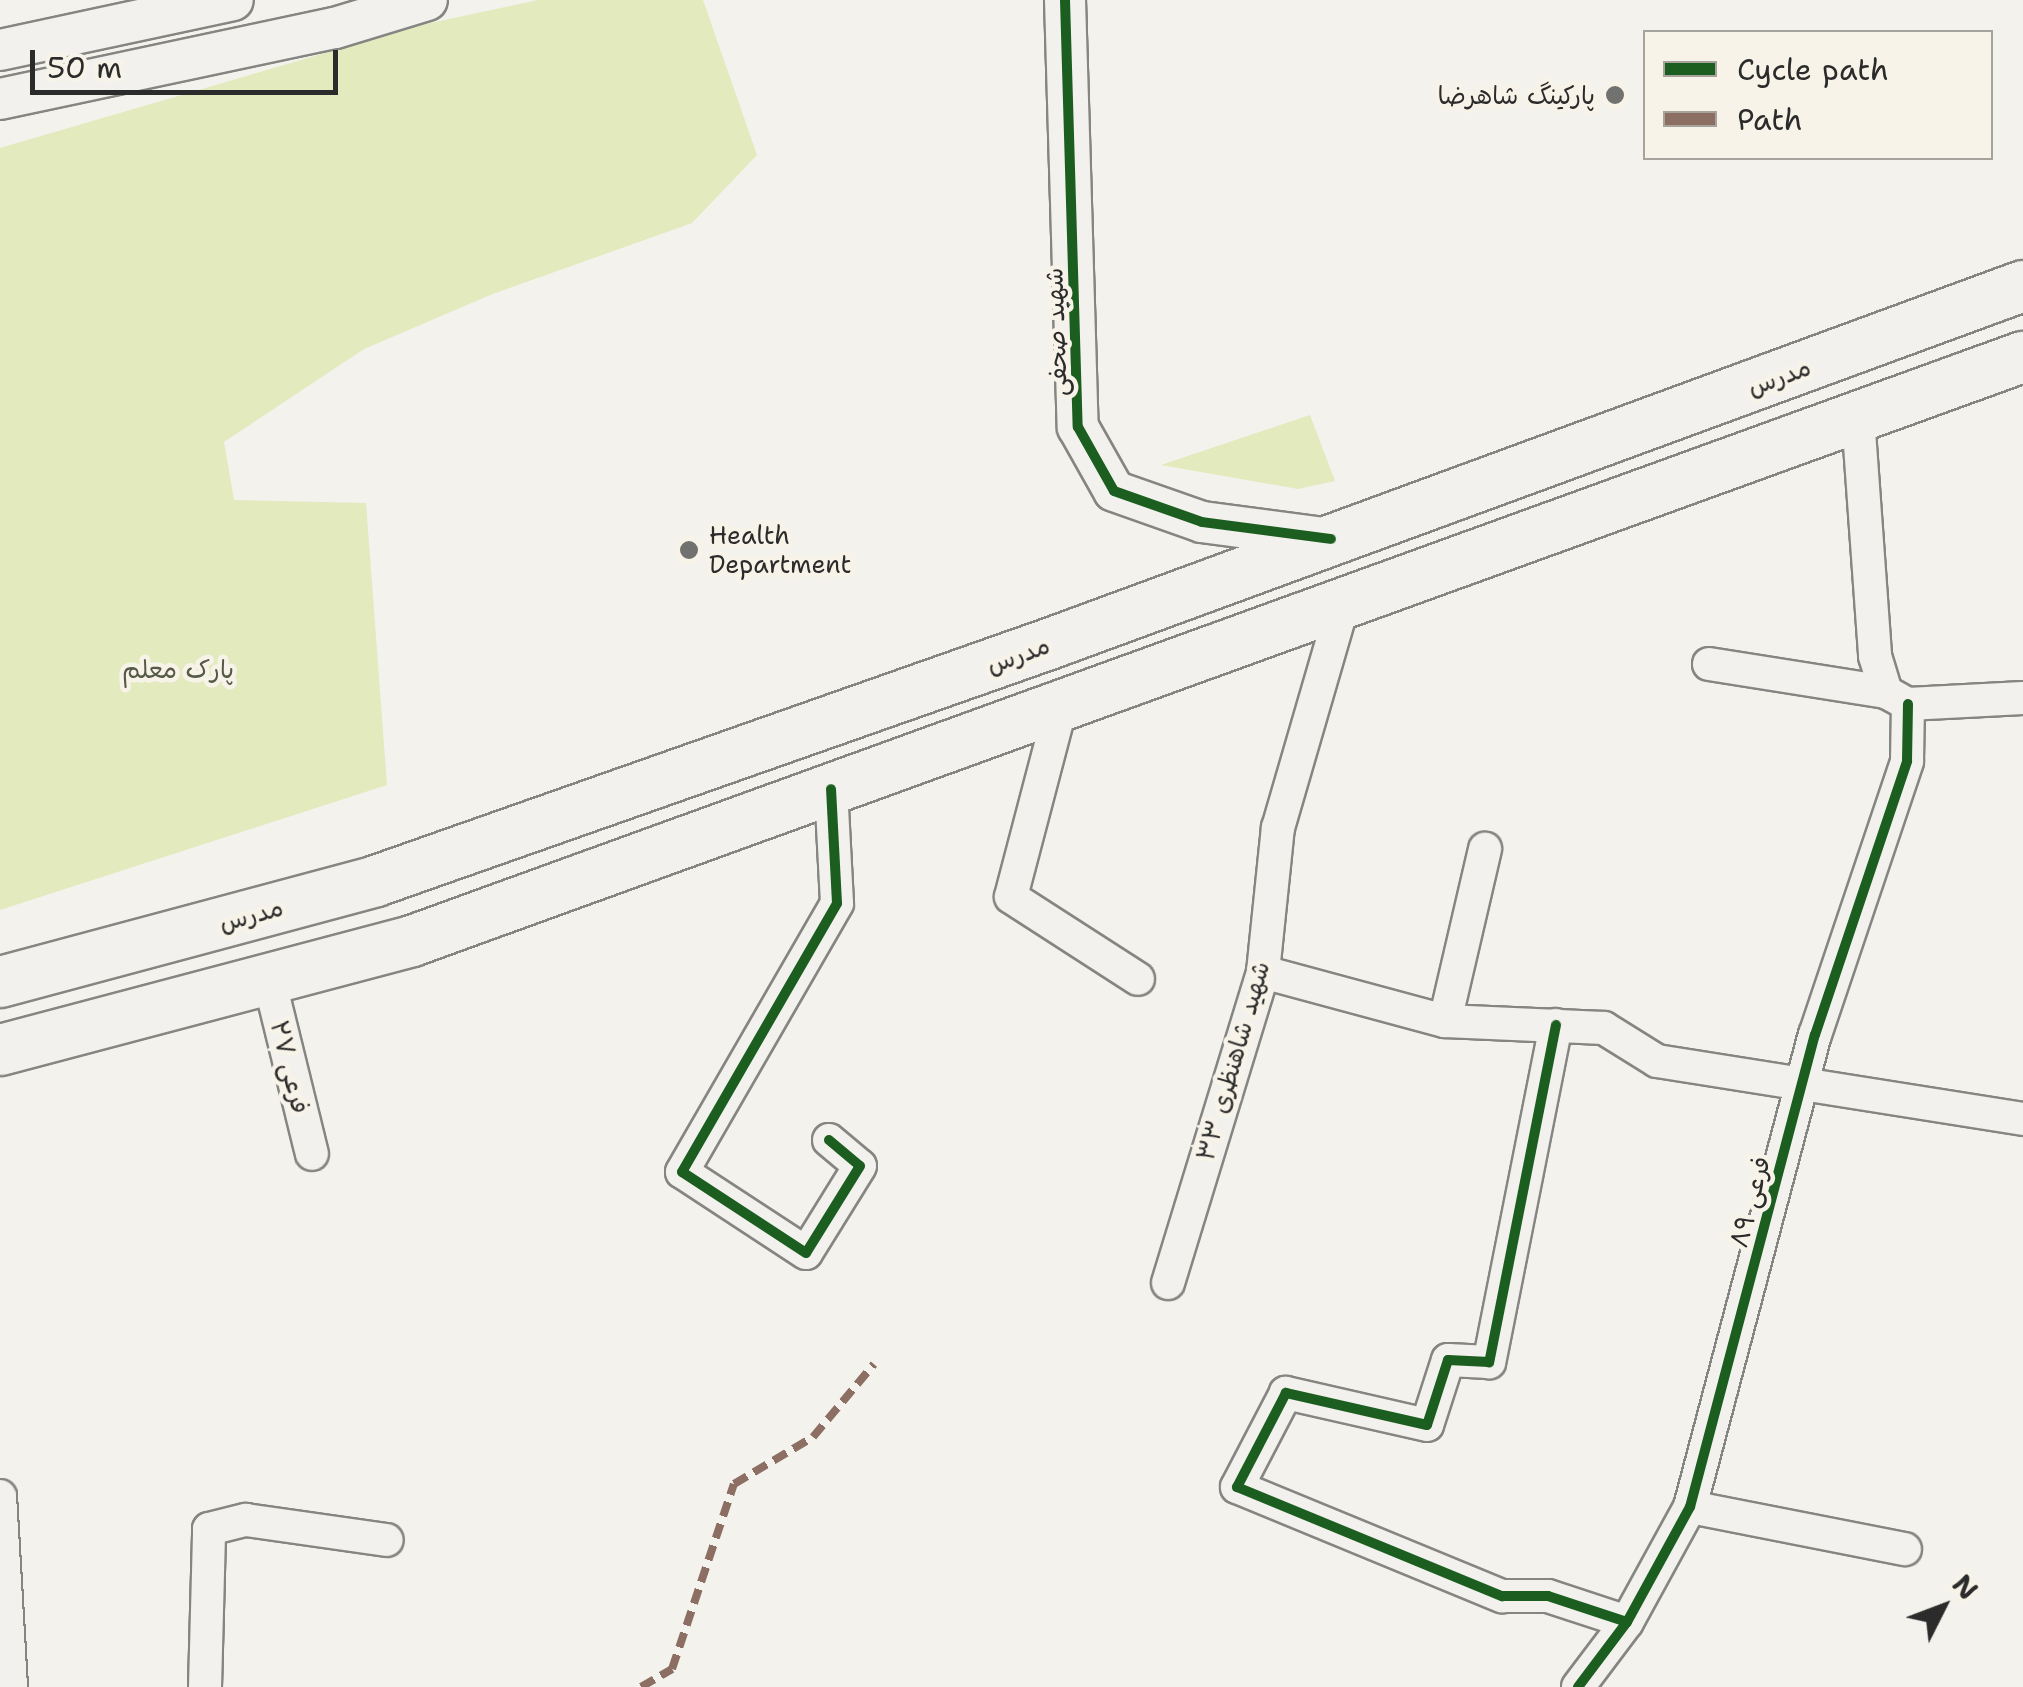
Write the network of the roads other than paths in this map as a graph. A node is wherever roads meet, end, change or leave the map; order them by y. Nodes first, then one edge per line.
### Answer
1 (233, 0) edge
2 (427, 0) edge
3 (1066, 0) edge
4 (0, 50) edge
5 (0, 99) edge
6 (2023, 286) edge
7 (2023, 357) edge
8 (1858, 416) junction
9 (1331, 539) junction
10 (1342, 604) junction
11 (1708, 664) dead end
12 (1897, 698) junction
13 (2023, 698) edge
14 (1061, 706) junction
15 (831, 789) junction
16 (1485, 849) dead end
17 (1263, 972) junction
18 (1138, 979) dead end
19 (268, 980) junction
20 (0, 982) edge
21 (1446, 1021) junction
22 (1556, 1025) junction
23 (0, 1050) edge
24 (1802, 1082) junction
25 (2023, 1119) edge
26 (829, 1140) dead end
27 (312, 1154) dead end
28 (1168, 1283) dead end
29 (0, 1496) edge
30 (1690, 1507) junction
31 (387, 1540) dead end
32 (1905, 1548) dead end
33 (1628, 1622) junction
34 (11, 1687) edge
35 (205, 1687) edge
36 (1578, 1687) edge

1 - 4 street
2 - 5 street
3 - 9 street, شهید صحفی
6 - 9 main road, مدرس
7 - 8 main road
8 - 10 main road
8 - 12 street, فرعی ۸۹
9 - 20 main road, مدرس
10 - 14 main road
10 - 17 street, ۳۳ شهید شاهنظری
11 - 12 street
12 - 13 street
12 - 24 street, فرعی ۸۹
14 - 15 main road
14 - 18 street
15 - 19 main road
15 - 26 street
16 - 21 street
17 - 21 street
17 - 28 street, ۳۳ شهید شاهنظری
19 - 23 main road
19 - 27 street, فرعی ۲۷
21 - 22 street
22 - 24 street
22 - 33 street
24 - 25 street
24 - 30 street, فرعی ۸۹
29 - 34 street
30 - 32 street
30 - 33 street, فرعی ۸۹
31 - 35 street
33 - 36 street, فرعی ۸۹

